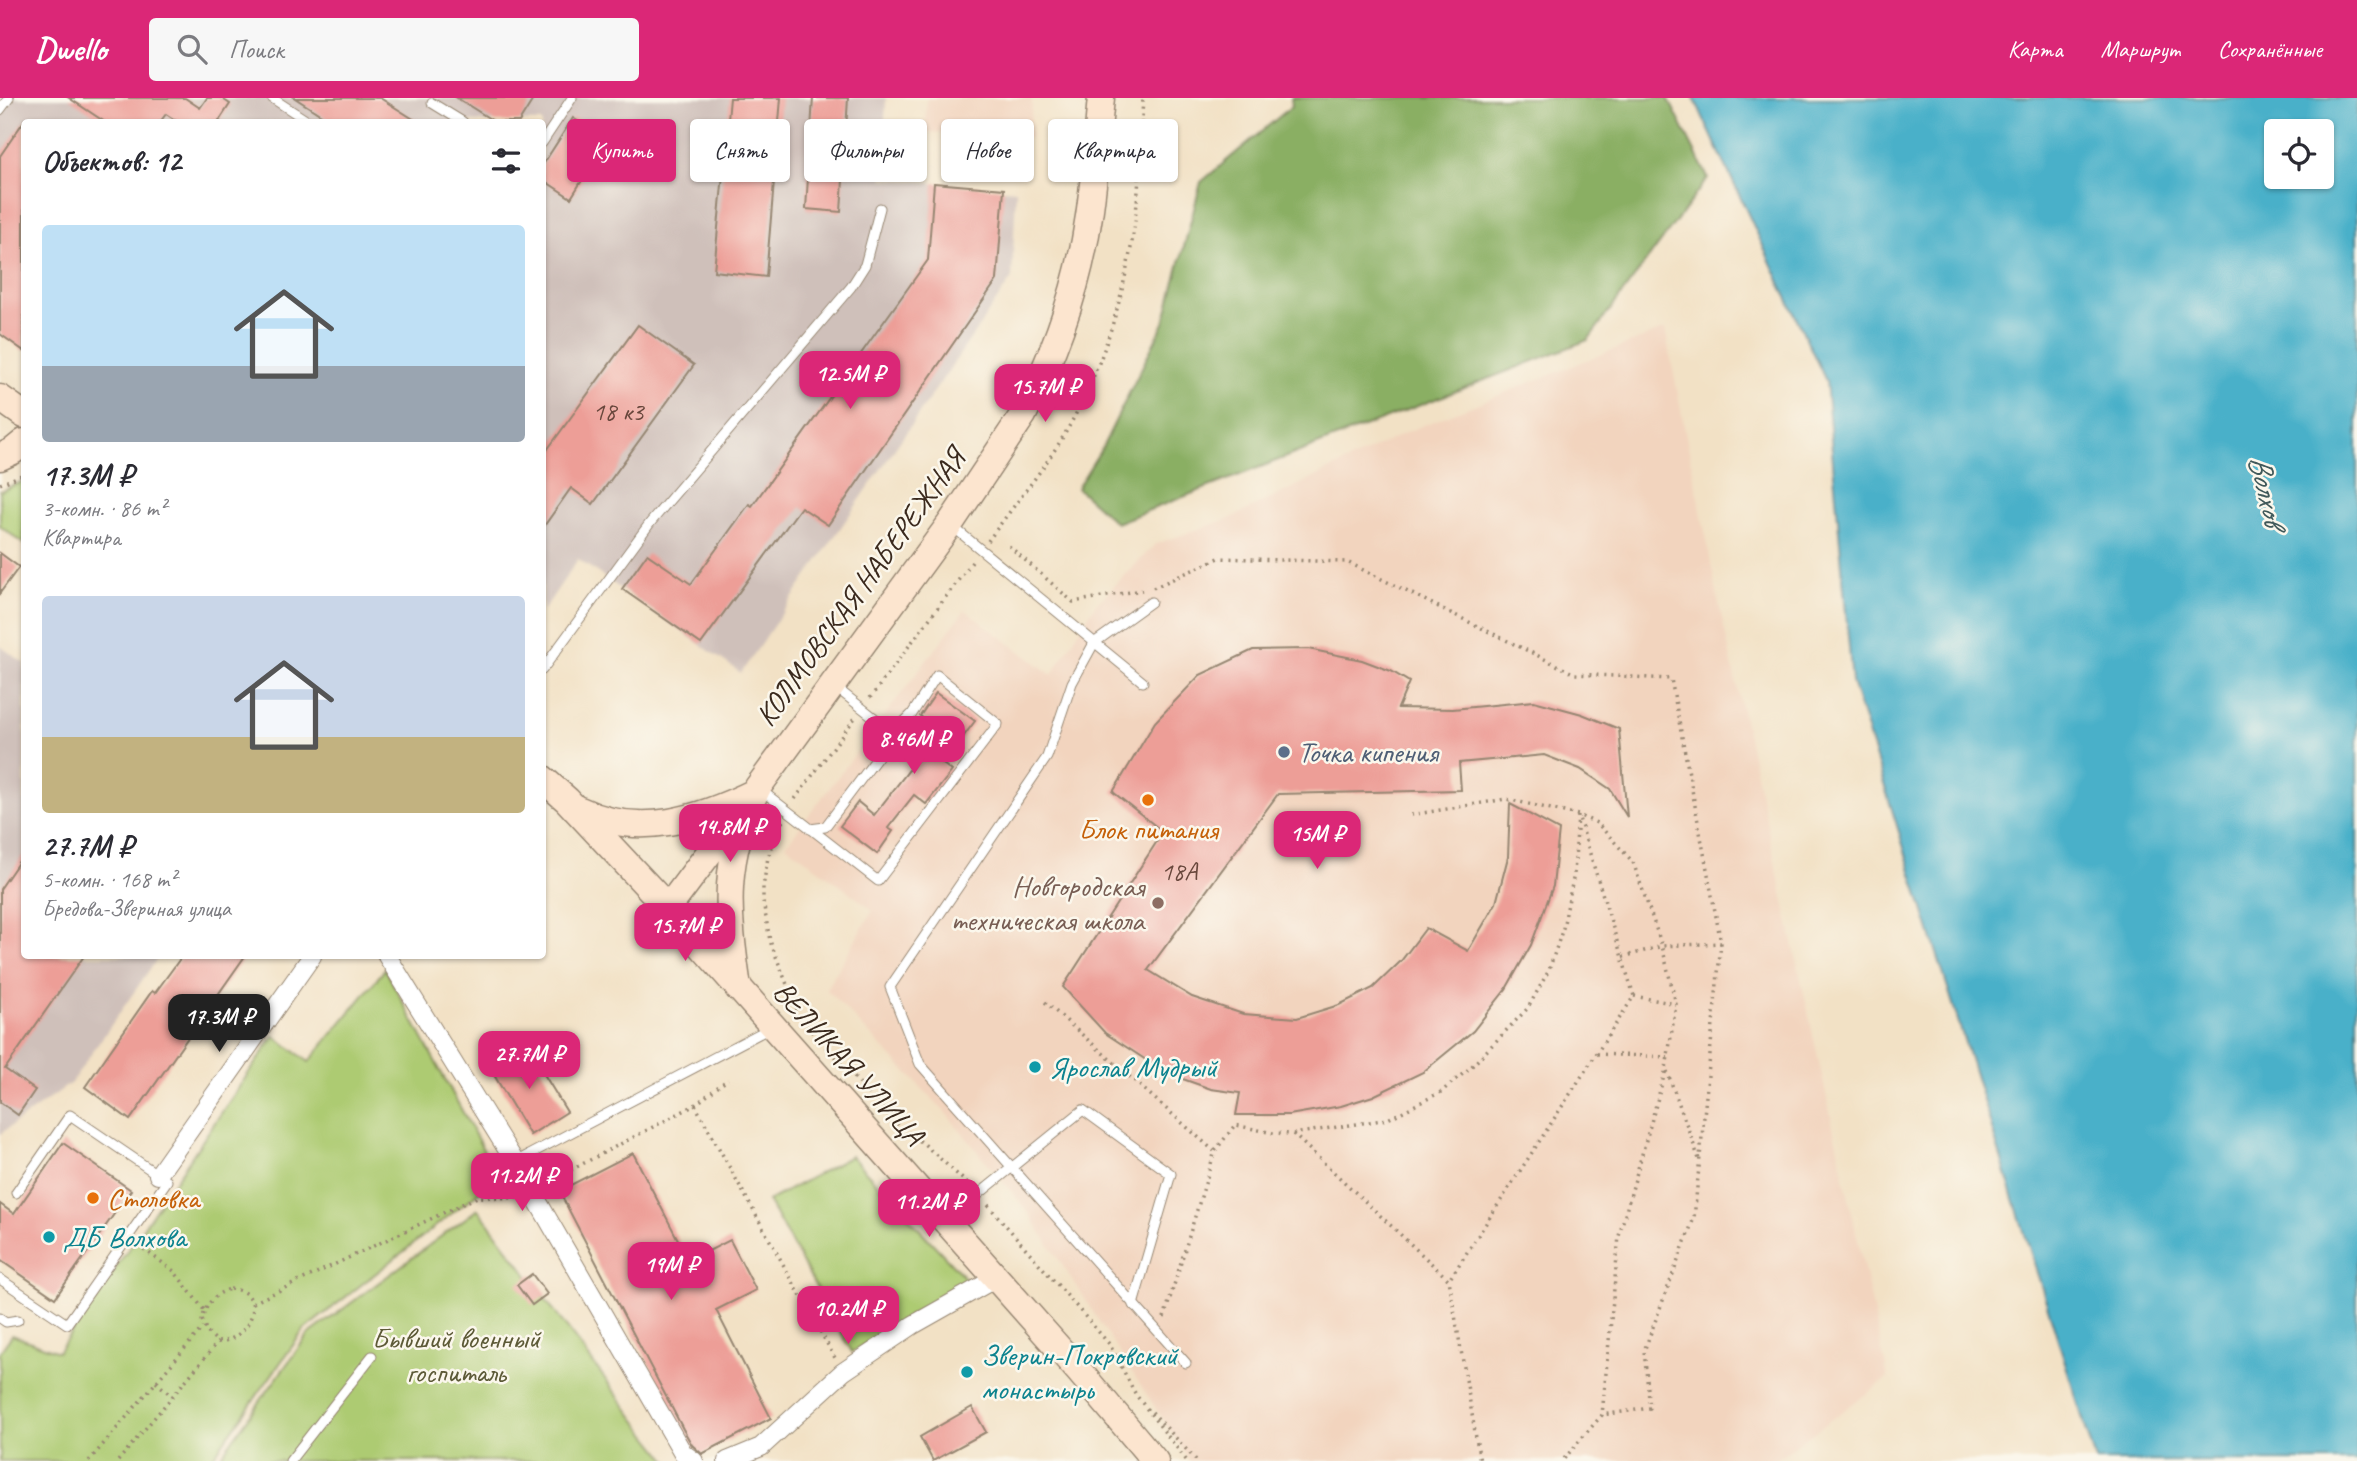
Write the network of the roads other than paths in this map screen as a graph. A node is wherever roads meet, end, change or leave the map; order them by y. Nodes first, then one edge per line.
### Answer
1 (9, 98) edge
2 (272, 98) edge
3 (572, 98) edge
4 (1101, 98) edge
5 (432, 103) dead end
6 (0, 110) edge
7 (304, 119) edge
8 (458, 119) edge
9 (546, 137) edge
10 (880, 208) dead end
11 (0, 398) edge
12 (21, 413) edge
13 (21, 444) edge
14 (0, 457) edge
15 (950, 524) junction
16 (1151, 602) dead end
17 (1094, 643) junction
18 (546, 665) edge
19 (1143, 682) dead end
20 (832, 685) junction
21 (886, 730) junction
22 (546, 782) edge
23 (757, 790) junction
24 (567, 800) junction
25 (810, 829) junction
26 (668, 908) junction
27 (310, 959) edge
28 (388, 959) edge
29 (738, 988) junction
30 (773, 1026) junction
31 (515, 1162) junction
32 (1012, 1167) junction
33 (158, 1175) junction
34 (16, 1193) dead end
35 (945, 1221) junction
36 (996, 1278) junction
37 (0, 1279) edge
38 (1133, 1305) junction
39 (3, 1320) edge
40 (18, 1320) dead end
41 (0, 1331) edge
42 (372, 1356) dead end
43 (1186, 1363) dead end
44 (764, 1454) edge
45 (689, 1457) edge
46 (290, 1461) edge
47 (727, 1461) edge
48 (1155, 1461) edge

1 - 6 lane
2 - 7 lane
3 - 9 lane
4 - 15 main road, КОЛМОВСКАЯ НАБЕРЕЖНАЯ
5 - 8 lane
10 - 18 lane
11 - 12 main road
13 - 14 main road
15 - 17 lane
15 - 20 main road, КОЛМОВСКАЯ НАБЕРЕЖНАЯ
16 - 17 lane
17 - 19 lane
17 - 32 lane
20 - 21 lane
20 - 23 main road, КОЛМОВСКАЯ НАБЕРЕЖНАЯ
21 - 25 lane
21 - 25 lane
22 - 24 main road, ВЕЛИКАЯ УЛИЦА
23 - 24 main road
23 - 25 lane
23 - 26 main road
23 - 29 main road
24 - 26 main road, ВЕЛИКАЯ УЛИЦА
26 - 29 main road, ВЕЛИКАЯ УЛИЦА
27 - 33 street
28 - 31 street
29 - 30 main road, ВЕЛИКАЯ УЛИЦА
30 - 31 lane
30 - 35 main road, ВЕЛИКАЯ УЛИЦА
31 - 45 street
32 - 35 lane
32 - 38 lane
32 - 38 lane
33 - 34 lane
33 - 37 lane
35 - 36 main road, ВЕЛИКАЯ УЛИЦА
36 - 44 street
36 - 48 main road, ВЕЛИКАЯ УЛИЦА
38 - 43 lane
39 - 40 lane
39 - 41 lane
42 - 46 lane
44 - 47 street

